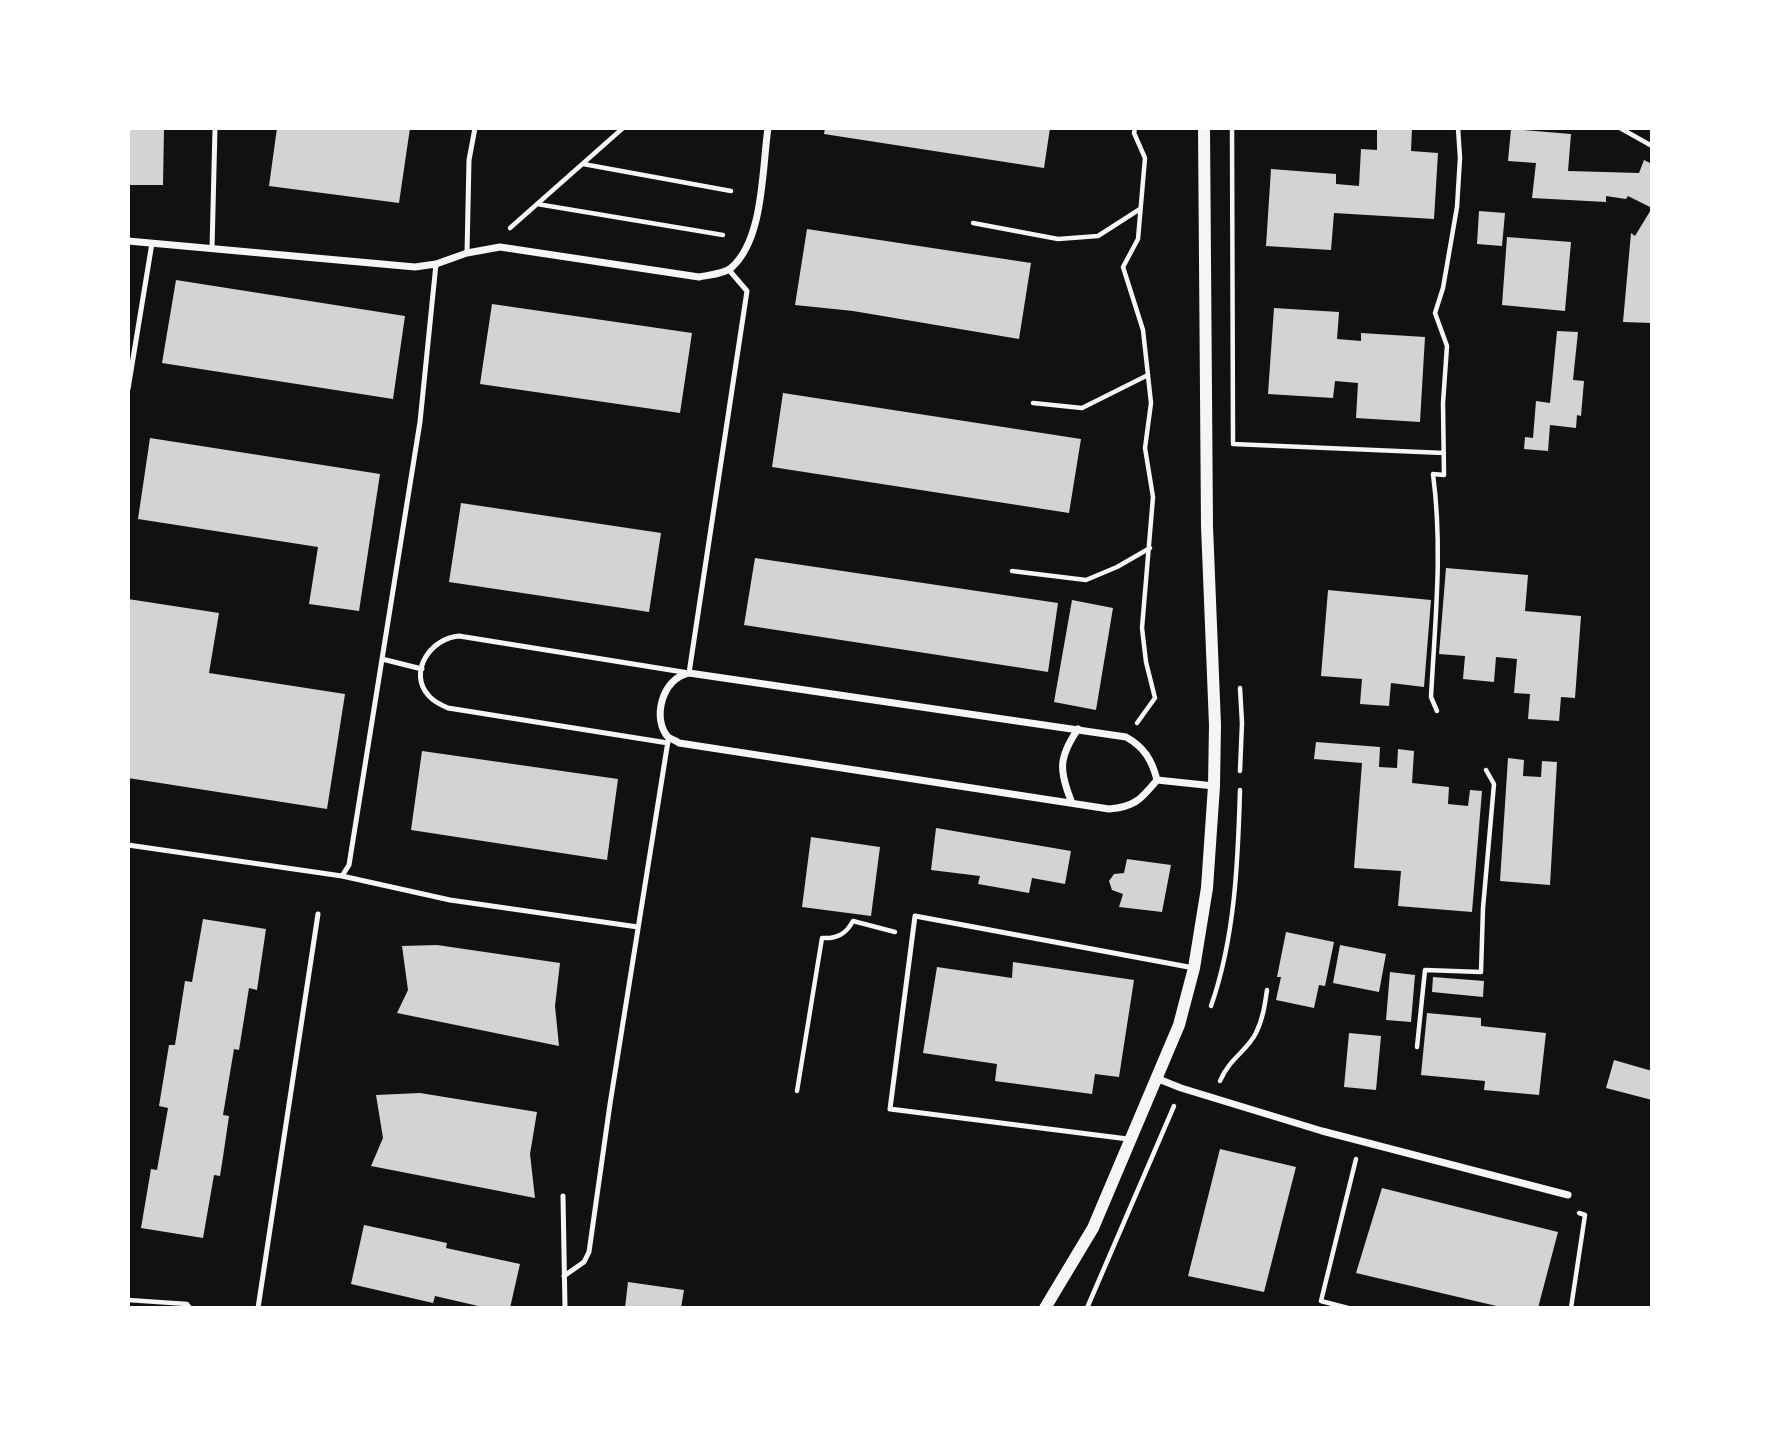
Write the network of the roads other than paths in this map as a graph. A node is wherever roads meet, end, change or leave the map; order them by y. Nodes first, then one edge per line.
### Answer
1 (215, 128) edge
2 (475, 128) edge
3 (768, 128) edge
4 (1204, 128) edge
5 (128, 241) edge
6 (152, 243) junction
7 (212, 249) junction
8 (467, 253) junction
9 (436, 264) junction
10 (729, 270) junction
11 (128, 389) edge
12 (382, 659) junction
13 (422, 669) junction
14 (689, 673) junction
15 (1079, 729) junction
16 (668, 741) junction
17 (1157, 780) junction
18 (1214, 786) junction
19 (1072, 803) junction
20 (128, 845) edge
21 (342, 876) junction
22 (318, 914) dead end
23 (638, 928) junction
24 (1194, 968) junction
25 (1156, 1078) junction
26 (1131, 1140) junction
27 (1565, 1194) road end
28 (563, 1196) dead end
29 (564, 1276) junction
30 (258, 1308) edge
31 (565, 1308) edge
32 (1045, 1308) edge

1 - 7 lane
2 - 8 lane
3 - 10 street
4 - 18 street
5 - 6 street
6 - 7 street
6 - 11 lane
7 - 9 street
8 - 9 street
8 - 10 street
9 - 12 lane
10 - 14 lane
12 - 13 lane
12 - 21 lane
13 - 14 lane
13 - 16 lane
14 - 15 street
14 - 16 street
15 - 17 street
15 - 19 street
16 - 19 street
16 - 23 lane
17 - 18 street
17 - 19 street
18 - 24 street
20 - 21 lane
21 - 23 lane
22 - 30 lane
23 - 29 lane
24 - 25 street
24 - 26 lane
25 - 26 street
25 - 27 street
26 - 32 street
28 - 29 lane
29 - 31 lane

